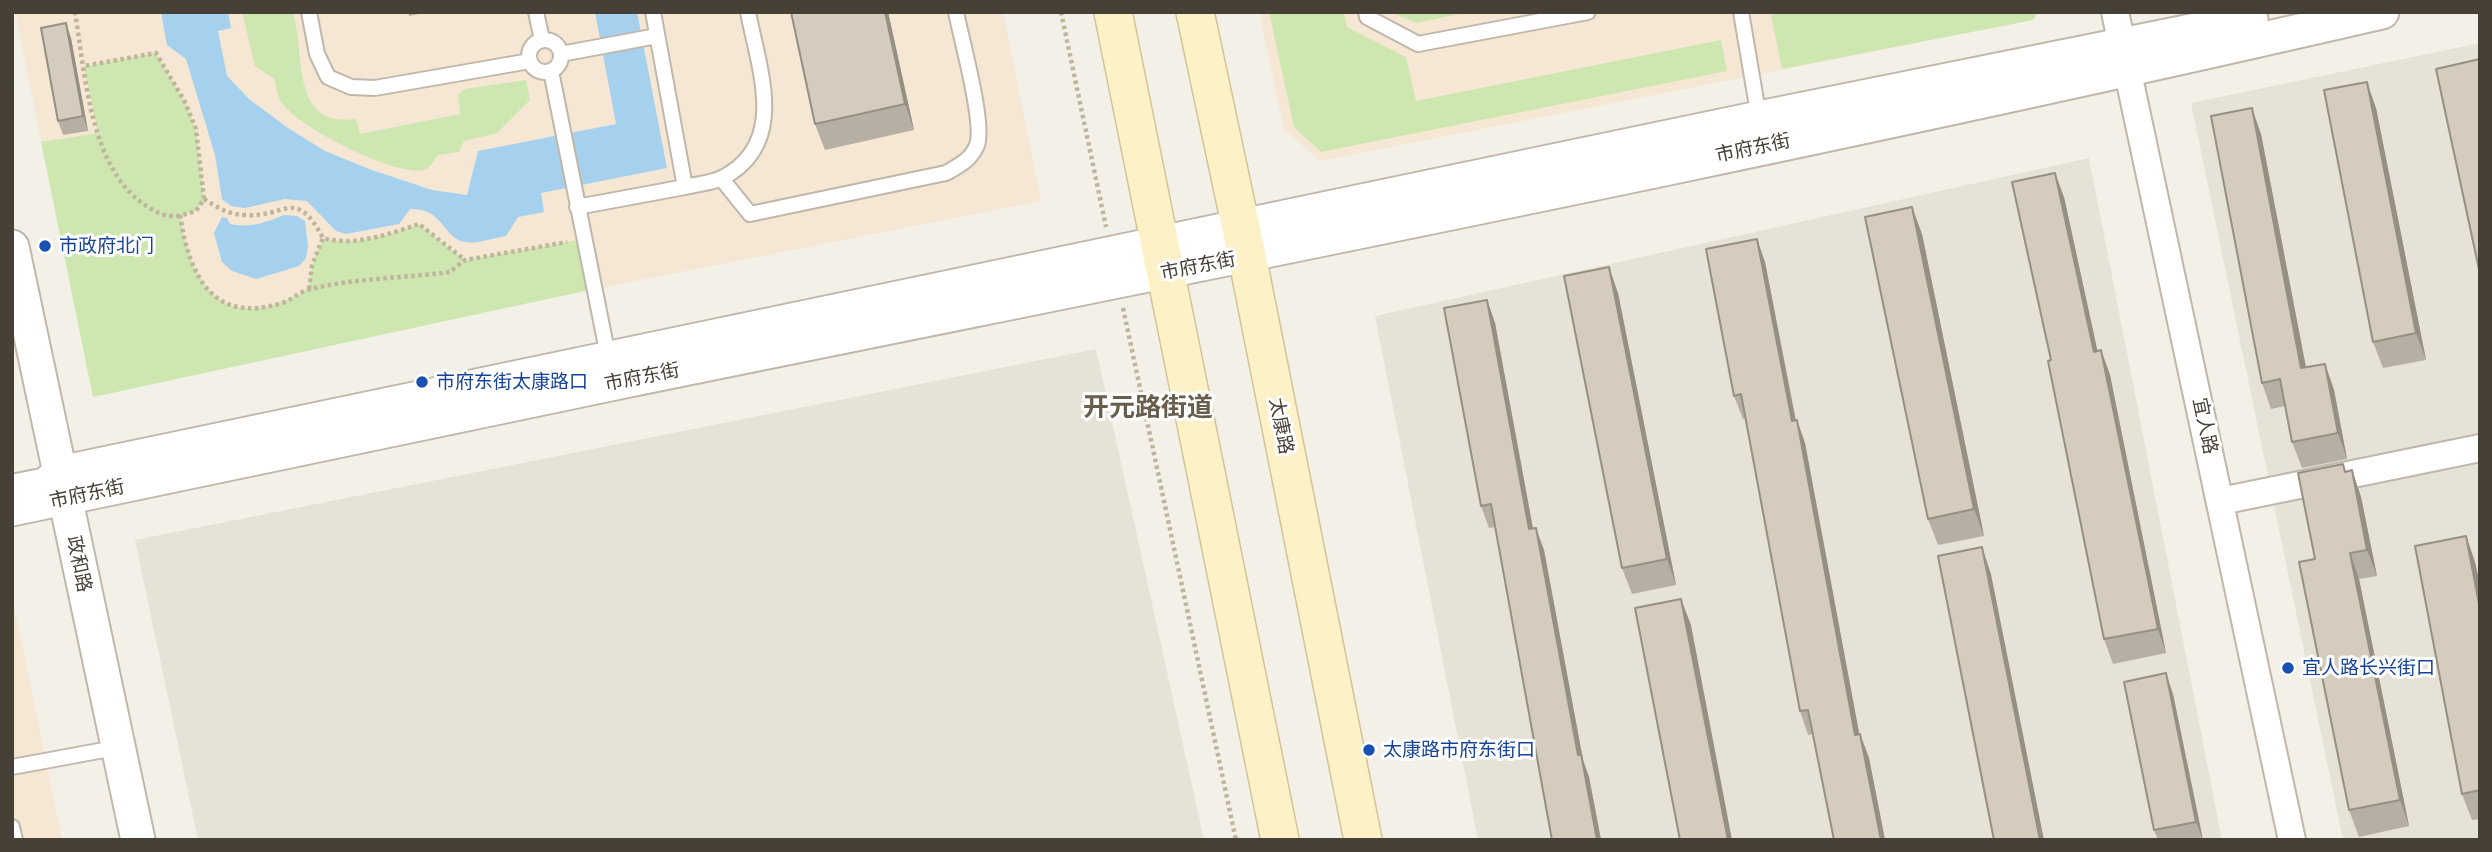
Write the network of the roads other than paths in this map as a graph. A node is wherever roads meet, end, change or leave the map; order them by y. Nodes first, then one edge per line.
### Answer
1 (309, 12) edge
2 (536, 12) edge
3 (653, 12) edge
4 (748, 12) edge
5 (956, 12) edge
6 (1113, 12) edge
7 (1195, 12) edge
8 (1366, 12) edge
9 (1588, 12) edge
10 (1741, 12) edge
11 (2115, 12) edge
12 (2282, 12) edge
13 (2382, 12) edge
14 (651, 37) junction
15 (542, 40) junction
16 (2132, 48) edge
17 (561, 54) junction
18 (530, 61) junction
19 (551, 71) junction
20 (1762, 132) junction
21 (721, 178) junction
22 (685, 187) junction
23 (577, 207) junction
24 (1244, 241) junction
25 (12, 247) edge
26 (1163, 258) junction
27 (12, 330) edge
28 (611, 370) junction
29 (2480, 448) edge
30 (55, 490) junction
31 (12, 492) edge
32 (2228, 499) junction
33 (12, 509) edge
34 (104, 750) junction
35 (12, 767) edge
36 (12, 827) edge
37 (15, 840) edge
38 (122, 840) edge
39 (138, 840) edge
40 (1280, 840) edge
41 (1363, 840) edge
42 (2292, 840) edge
43 (2307, 840) edge

1 - 18 lane
2 - 15 lane
3 - 14 lane
4 - 21 lane
5 - 21 lane
6 - 26 main road
7 - 24 main road, 太康路
8 - 9 lane
10 - 20 lane
11 - 16 street, 宜人路
12 - 16 street, 市府东街
13 - 16 street, 市府东街
14 - 17 lane
14 - 22 lane
15 - 17 lane
15 - 18 lane
16 - 20 street, 市府东街
16 - 32 street, 宜人路
17 - 19 lane
18 - 19 lane
19 - 23 lane
20 - 24 street, 市府东街
21 - 22 lane
22 - 23 lane
23 - 28 lane
24 - 26 street, 市府东街
24 - 41 main road, 太康路
25 - 30 street, 政和路
26 - 28 street, 市府东街
26 - 40 main road
27 - 30 street, 政和路
28 - 30 street, 市府东街
29 - 32 street
30 - 31 street, 市府东街
30 - 33 street, 市府东街
30 - 34 street, 政和路
30 - 39 street, 政和路
32 - 42 street, 宜人路
32 - 43 street, 宜人路
34 - 35 lane
34 - 38 street, 政和路
36 - 37 lane

